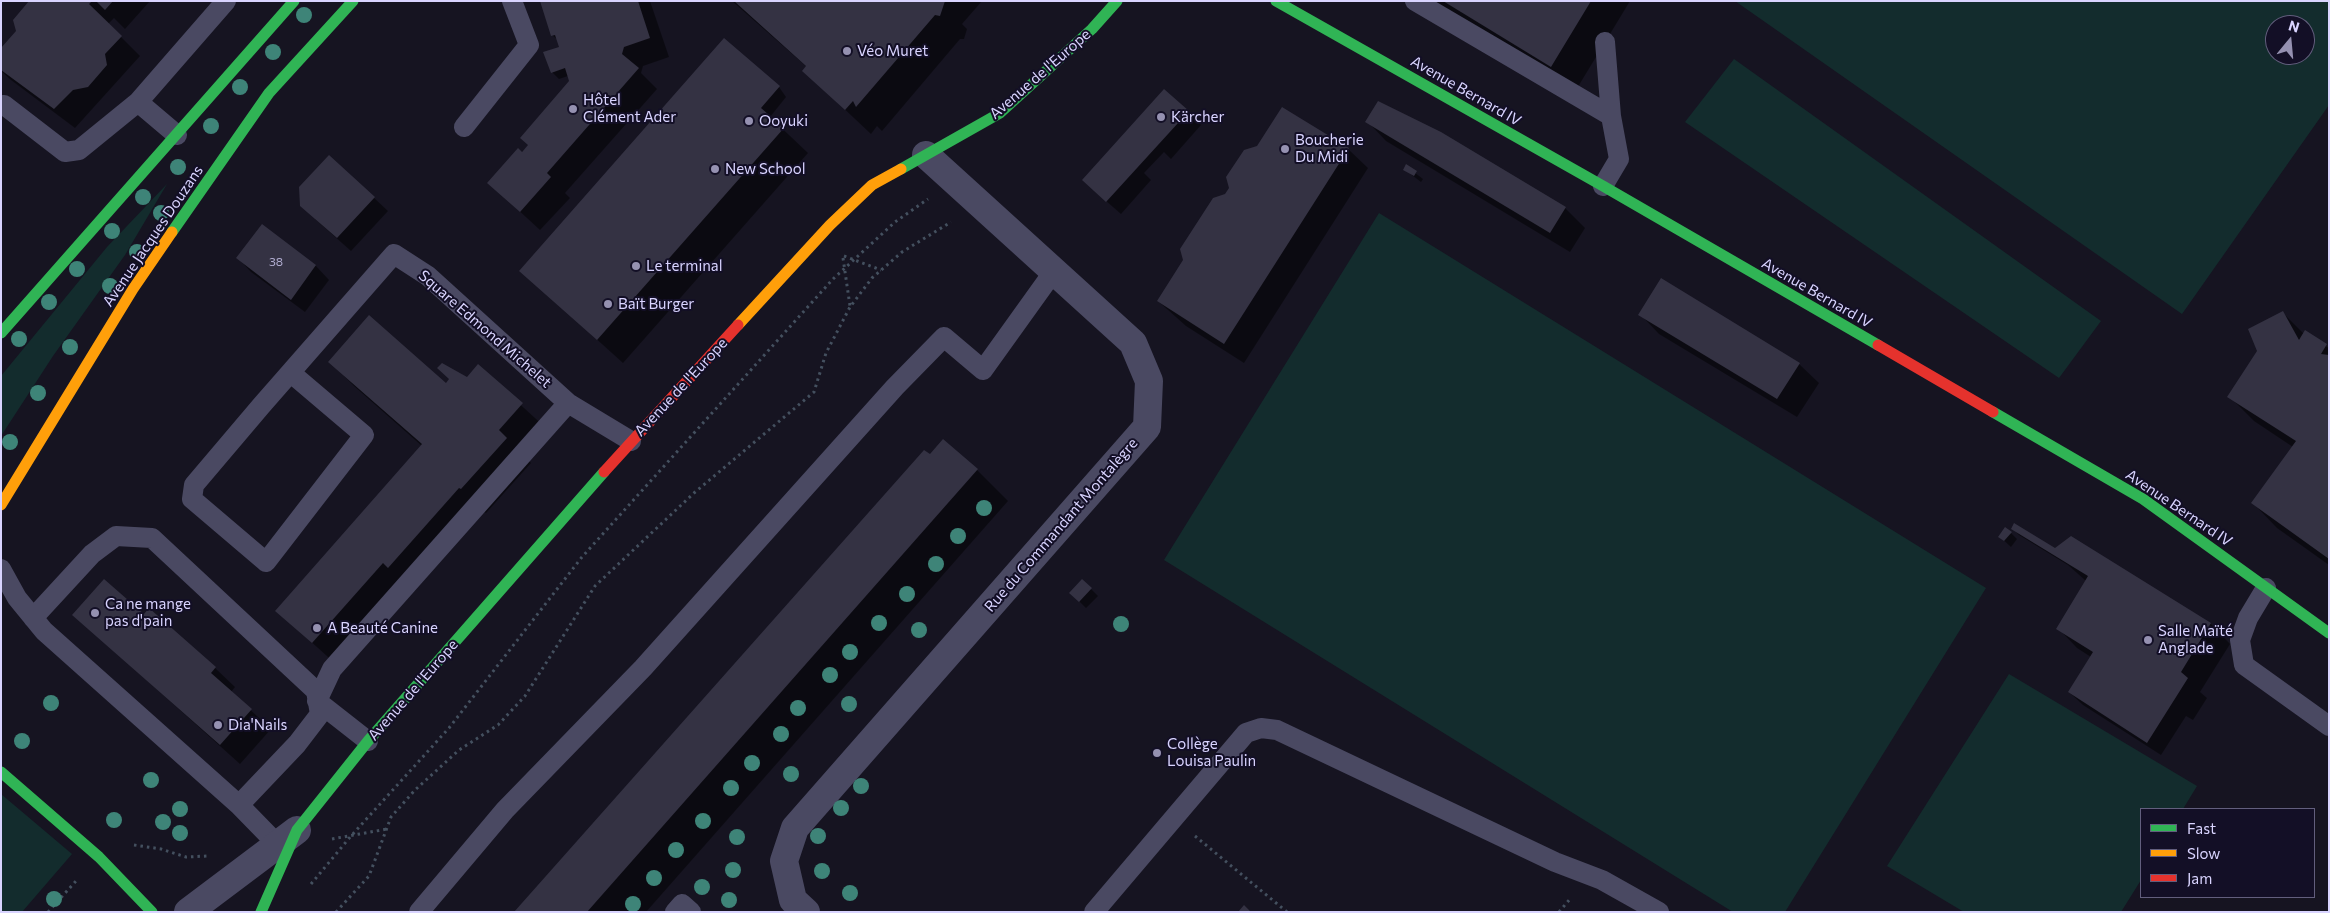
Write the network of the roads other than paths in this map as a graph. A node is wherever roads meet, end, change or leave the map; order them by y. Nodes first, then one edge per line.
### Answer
1 (226, 1) edge
2 (294, 1) edge
3 (353, 1) edge
4 (512, 1) edge
5 (1117, 1) edge
6 (1276, 1) edge
7 (1415, 1) edge
8 (1605, 42) dead end
9 (138, 102) junction
10 (4, 105) dead end
11 (1611, 116) junction
12 (464, 128) dead end
13 (177, 135) junction
14 (926, 156) junction
15 (1603, 186) junction
16 (1054, 271) junction
17 (1, 333) edge
18 (291, 373) junction
19 (568, 403) junction
20 (631, 441) junction
21 (1, 504) edge
22 (1, 569) edge
23 (2266, 588) junction
24 (34, 618) junction
25 (2329, 633) edge
26 (318, 701) junction
27 (2329, 726) edge
28 (368, 741) junction
29 (1, 772) edge
30 (239, 804) junction
31 (287, 837) junction
32 (152, 912) edge
33 (188, 912) edge
34 (261, 912) edge
35 (419, 912) edge
36 (675, 912) edge
37 (692, 912) edge
38 (806, 912) edge
39 (1094, 912) edge
40 (1659, 912) edge

1 - 9 lane
2 - 13 street
3 - 21 street, Avenue Jacques Douzans
4 - 12 lane
5 - 14 street, Avenue de l'Europe
6 - 15 street, Avenue Bernard IV
7 - 11 lane
8 - 11 lane
9 - 10 lane
9 - 13 lane
11 - 15 lane
13 - 17 street
14 - 16 street, Rue du Commandant Montalègre
14 - 20 street, Avenue de l'Europe
15 - 23 street, Avenue Bernard IV
16 - 35 lane
16 - 38 street, Rue du Commandant Montalègre
18 - 18 lane, Square Edmond Michelet
18 - 19 lane, Square Edmond Michelet
19 - 20 lane, Square Edmond Michelet
19 - 26 lane
20 - 28 street, Avenue de l'Europe
22 - 24 lane
23 - 25 street, Avenue Bernard IV
23 - 27 lane
24 - 26 lane
24 - 30 lane
26 - 28 lane
26 - 30 lane
28 - 31 street, Avenue de l'Europe
29 - 32 street
30 - 31 lane
31 - 33 street, Avenue de l'Europe
31 - 34 street, Avenue de l'Europe
36 - 37 lane
39 - 40 lane

